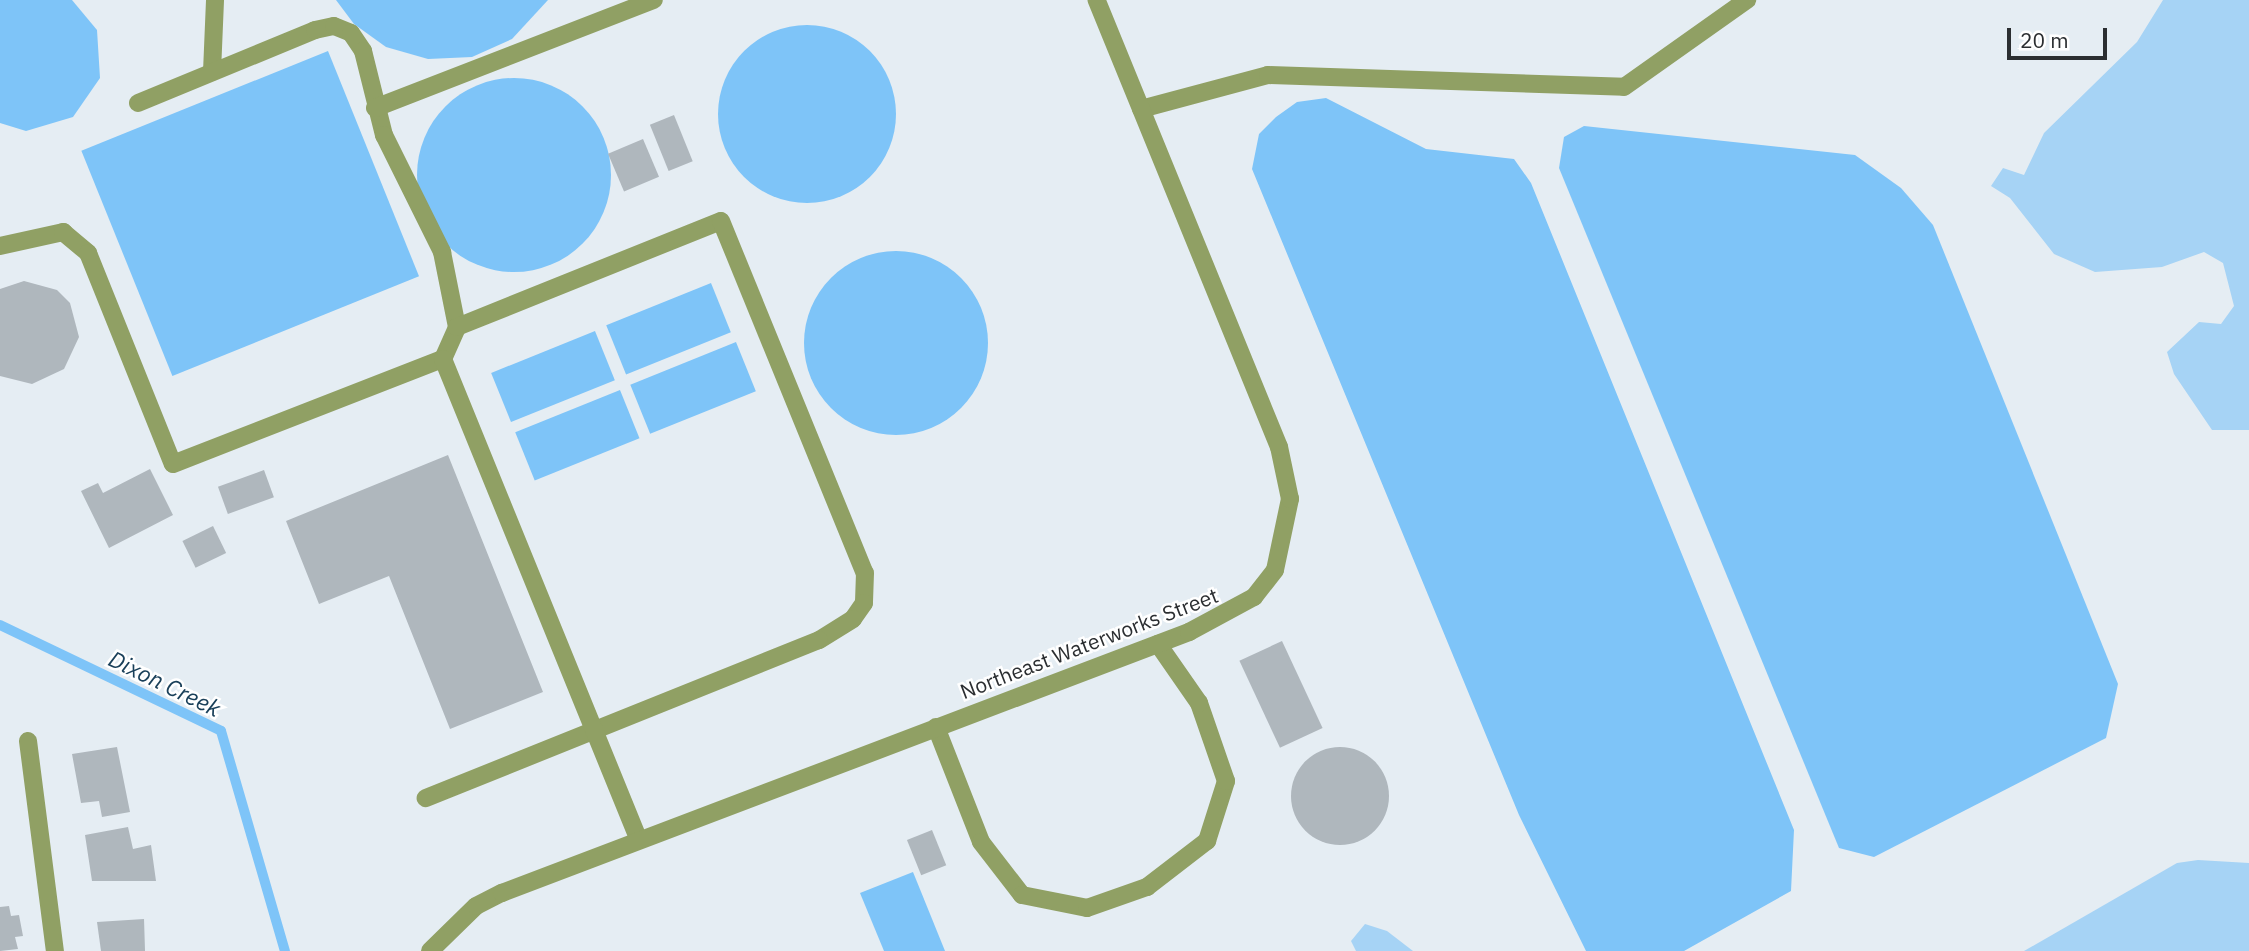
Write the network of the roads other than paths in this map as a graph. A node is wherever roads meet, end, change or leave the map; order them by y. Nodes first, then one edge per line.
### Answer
1 (215, 0) edge
2 (654, 0) edge
3 (1097, 0) edge
4 (1746, 0) edge
5 (613, 8) edge
6 (212, 72) junction
7 (138, 103) dead end
8 (375, 108) junction
9 (1141, 109) junction
10 (0, 246) edge
11 (457, 327) junction
12 (443, 359) junction
13 (1158, 644) junction
14 (593, 726) junction
15 (936, 727) junction
16 (28, 741) dead end
17 (426, 798) dead end
18 (638, 838) junction
19 (55, 951) edge
20 (430, 951) edge

1 - 6 street
2 - 5 street
3 - 9 street, Northeast Waterworks Street
4 - 9 street
5 - 8 street
6 - 7 street
6 - 8 street
8 - 11 street
9 - 13 street, Northeast Waterworks Street
10 - 12 street
11 - 12 street
11 - 14 street
12 - 14 street
13 - 15 street, Northeast Waterworks Street
13 - 15 street
14 - 17 street
14 - 18 street
15 - 18 street, Northeast Waterworks Street
16 - 19 street
18 - 20 street, Northeast Waterworks Street

